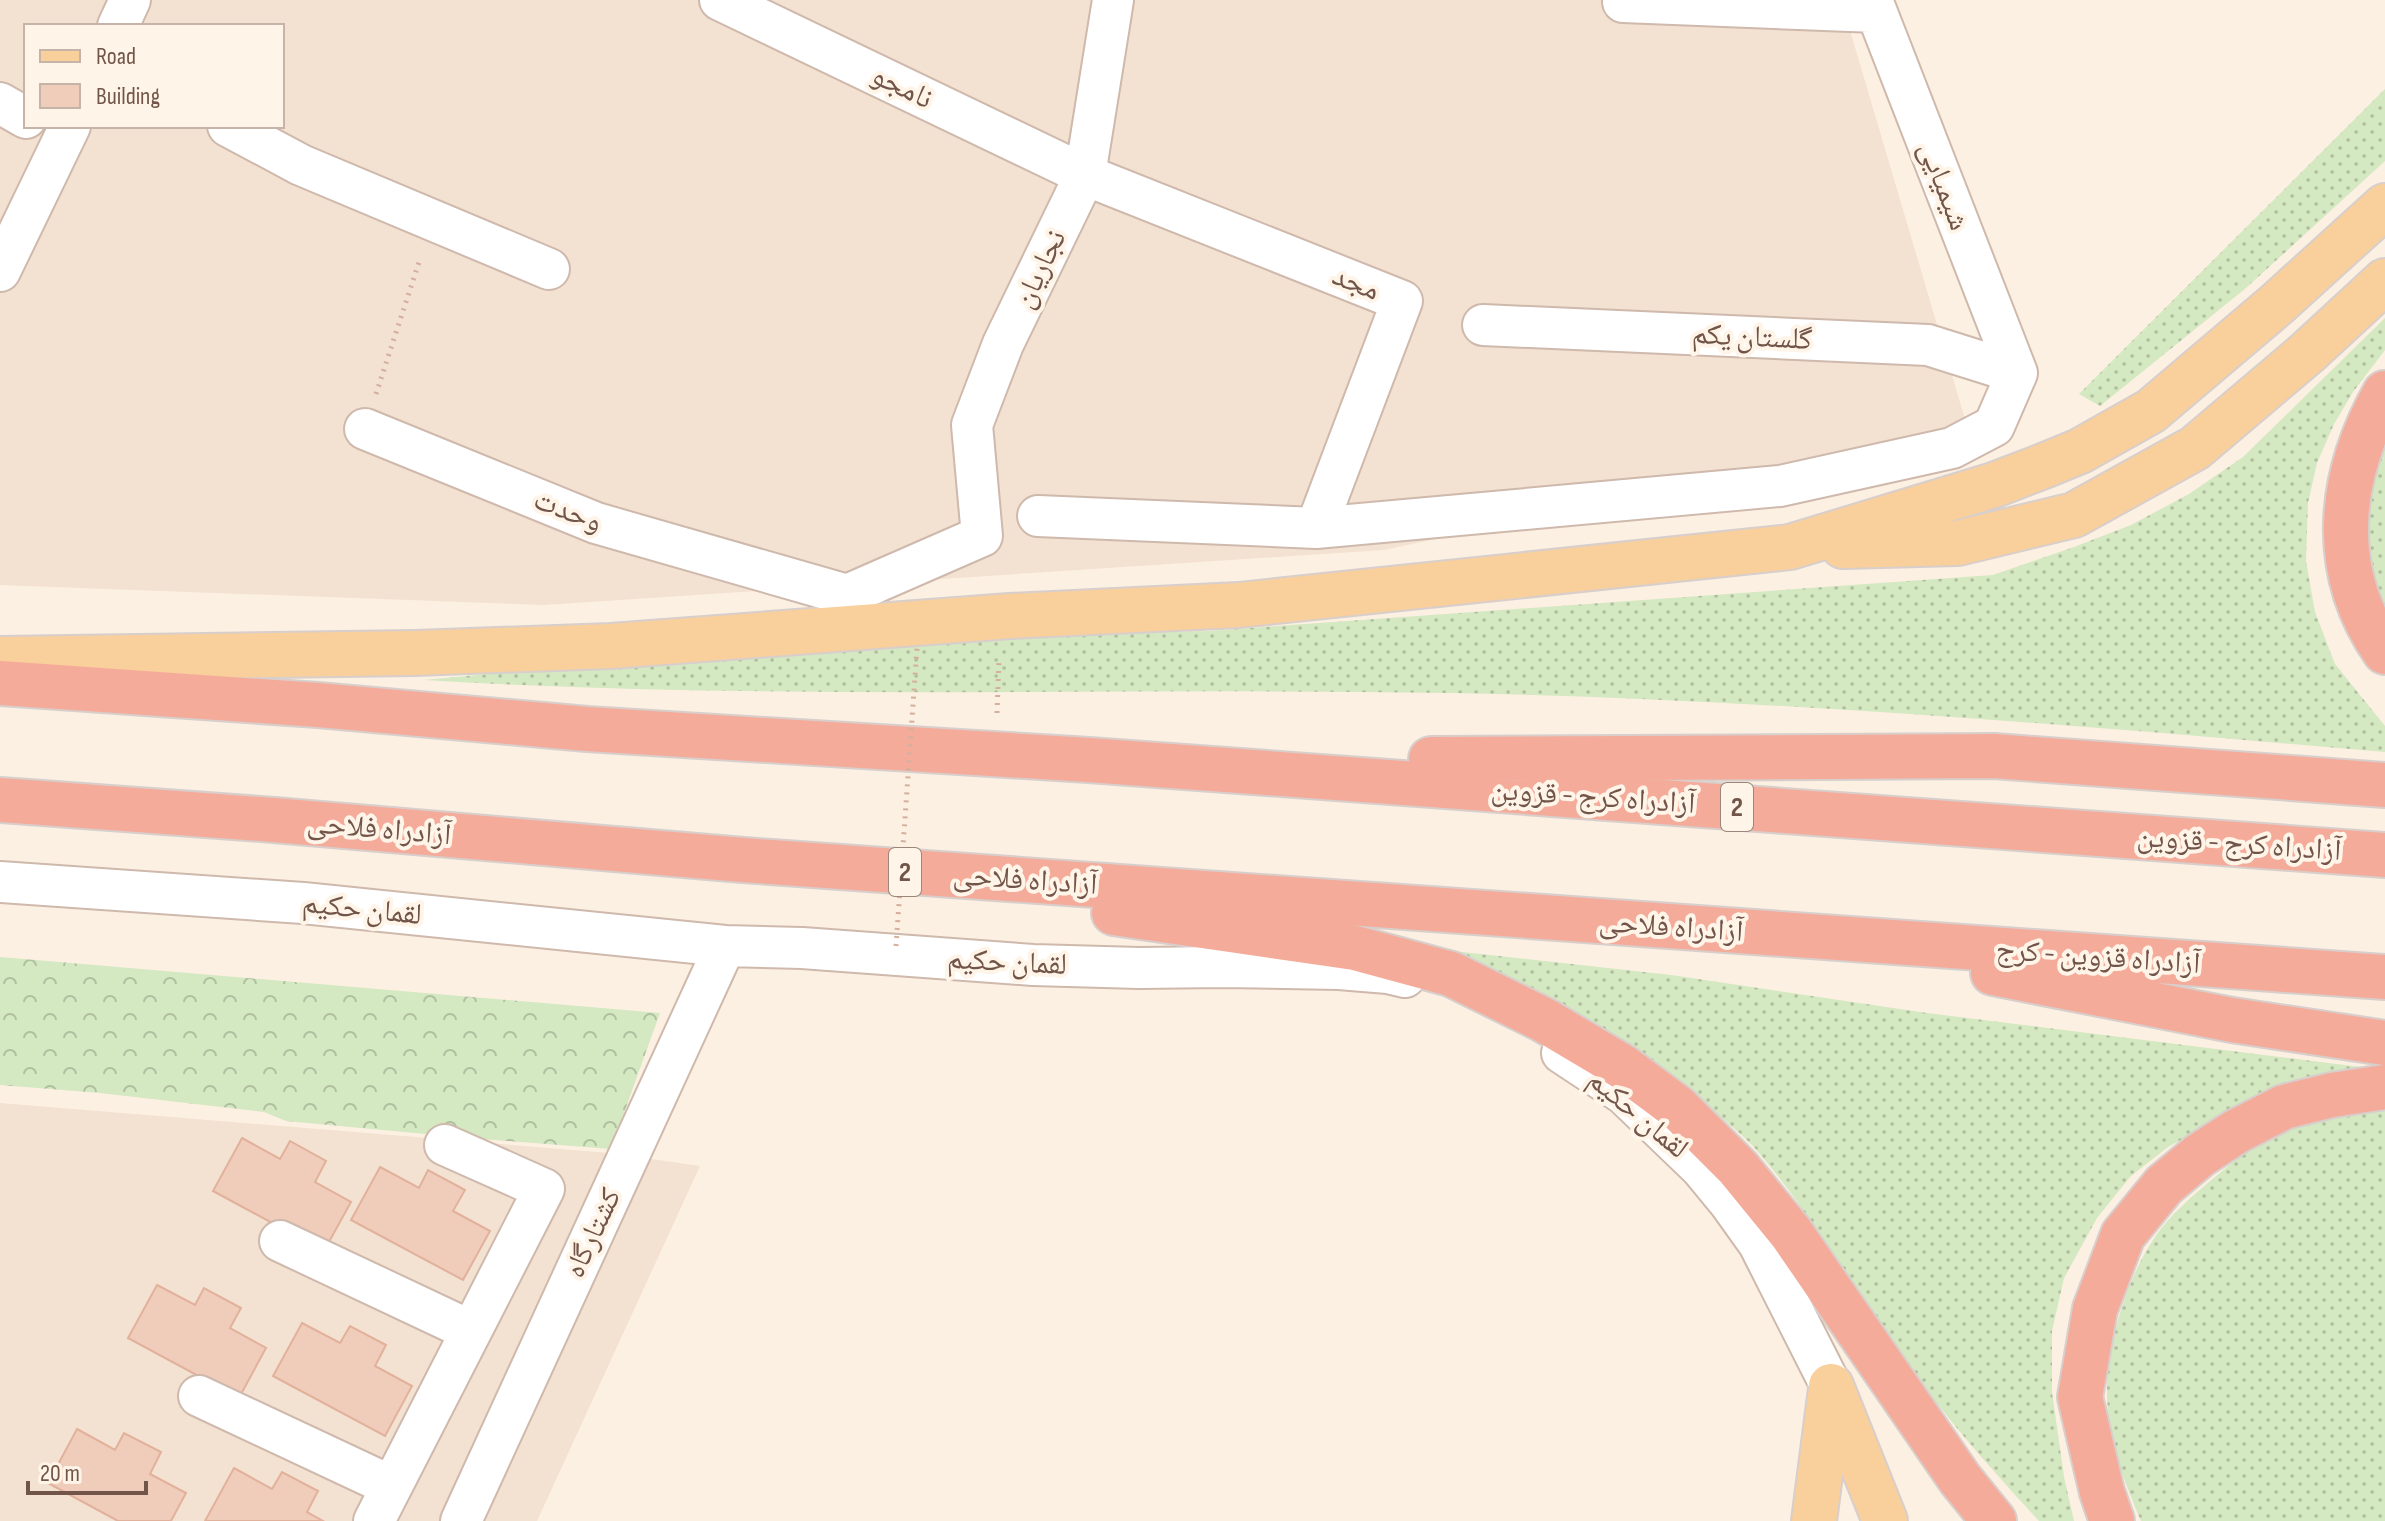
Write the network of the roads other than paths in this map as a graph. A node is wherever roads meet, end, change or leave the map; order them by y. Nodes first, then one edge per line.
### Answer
1 (130, 0) edge
2 (720, 0) edge
3 (1113, 0) edge
4 (1623, 2) dead end
5 (1874, 6) edge
6 (119, 24) edge
7 (0, 103) edge
8 (24, 117) edge
9 (232, 128) edge
10 (57, 131) edge
11 (1085, 175) junction
12 (2385, 206) edge
13 (549, 269) dead end
14 (0, 271) edge
15 (2385, 281) edge
16 (1483, 325) dead end
17 (2017, 373) junction
18 (2385, 393) edge
19 (365, 429) road end
20 (1038, 516) dead end
21 (1316, 528) junction
22 (982, 536) joint
23 (1790, 547) junction
24 (2385, 652) edge
25 (0, 659) edge
26 (0, 683) edge
27 (1089, 760) junction
28 (2385, 785) edge
29 (0, 800) edge
30 (2385, 855) edge
31 (743, 860) junction
32 (0, 882) edge
33 (1810, 937) junction
34 (725, 946) junction
35 (2385, 977) edge
36 (2385, 1043) edge
37 (2385, 1087) edge
38 (445, 1145) dead end
39 (280, 1241) dead end
40 (471, 1331) junction
41 (1831, 1386) junction
42 (199, 1396) dead end
43 (383, 1504) edge
44 (461, 1521) edge
45 (1814, 1521) edge
46 (1885, 1521) edge
47 (1994, 1521) edge
48 (2112, 1521) edge

1 - 6 street
2 - 11 street, نامجو
3 - 11 street, نجاریان
4 - 5 street
5 - 17 street, شیمیایی
7 - 8 street
9 - 13 street
10 - 14 street
11 - 21 street, مجد
11 - 22 street, نجاریان
12 - 23 main road
15 - 23 main road
16 - 17 street, گلستان یکم
17 - 21 street
18 - 24 highway
19 - 22 street, وحدت
20 - 21 street
23 - 25 main road
26 - 27 highway, 2
27 - 28 highway
27 - 30 highway, آزادراه کرج - قزوین / 2
29 - 31 highway, آزادراه فلاحی / 2
31 - 33 highway, آزادراه فلاحی / 2
31 - 47 highway
32 - 34 street, لقمان حکیم
33 - 35 highway, آزادراه قزوین - کرج / 2
33 - 36 highway
34 - 41 street, لقمان حکیم
34 - 44 street, کشتارگاه
37 - 48 highway
38 - 40 street
39 - 40 street
40 - 43 street
41 - 45 main road
41 - 46 main road, لقمان حکیم
42 - 43 street

